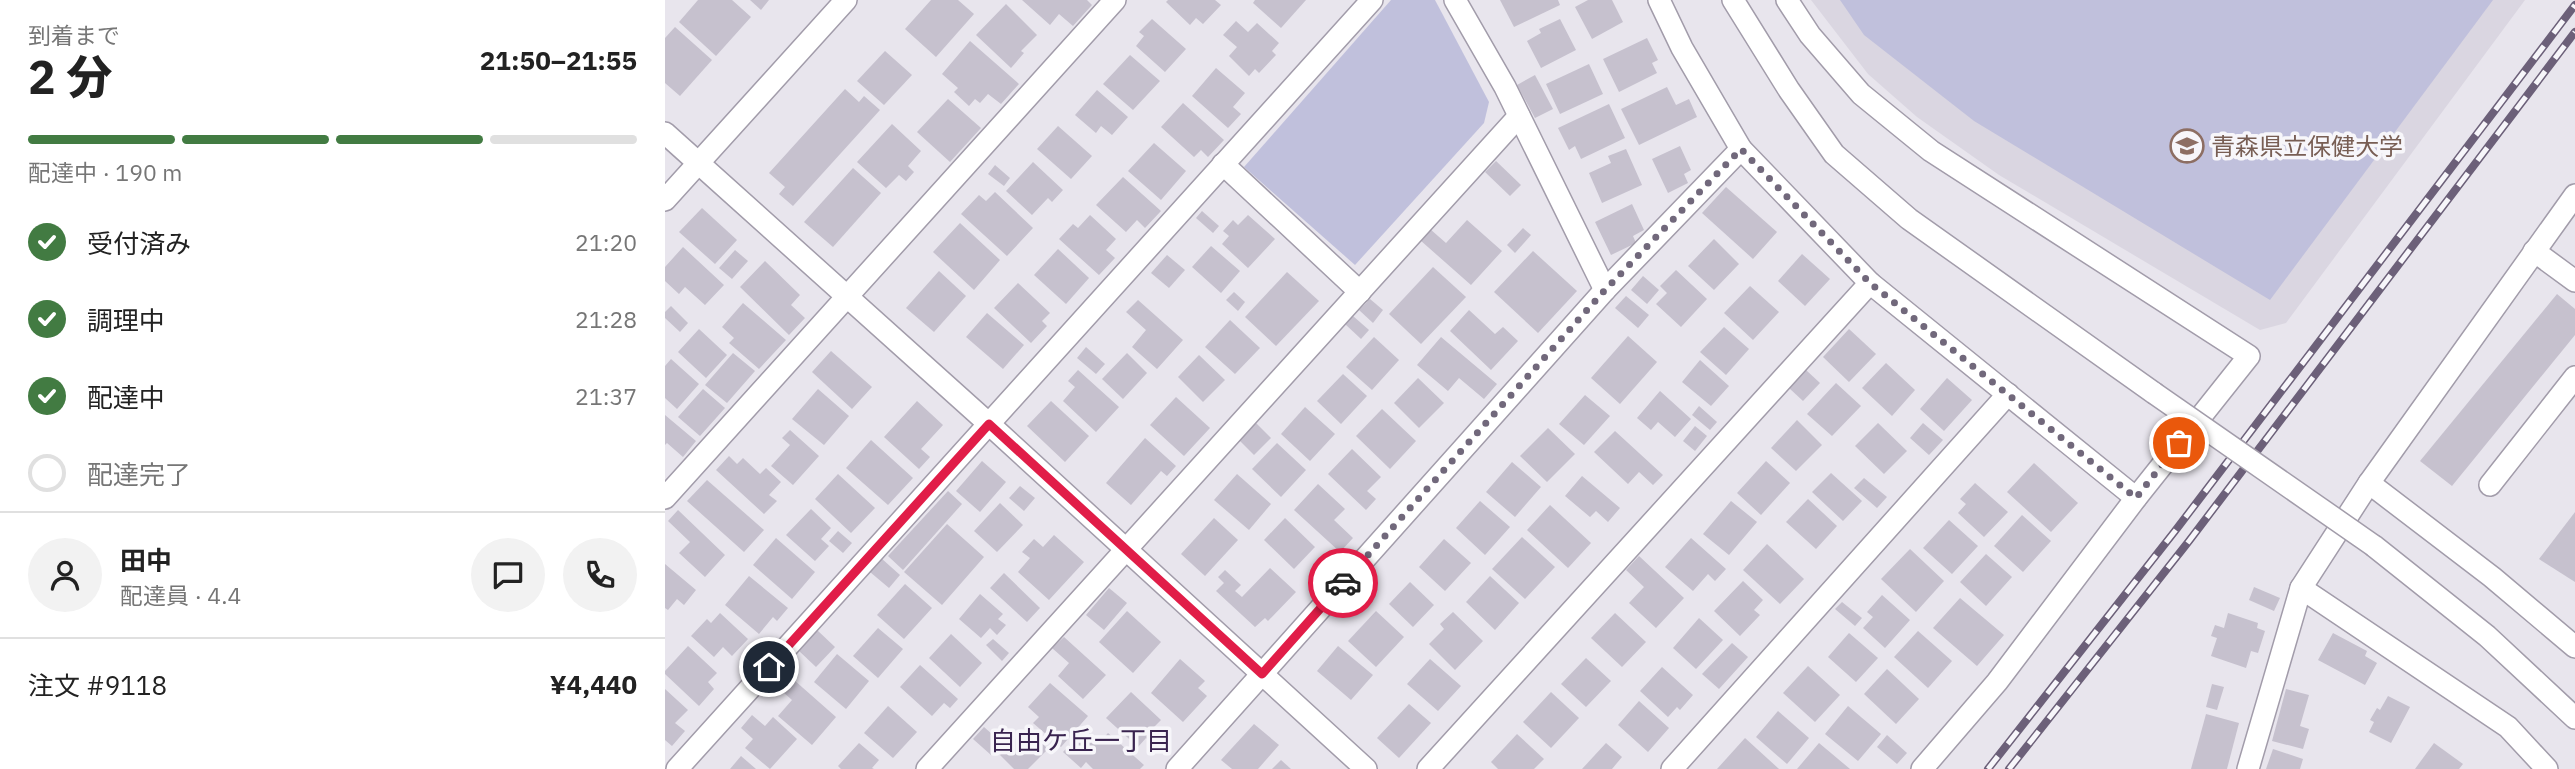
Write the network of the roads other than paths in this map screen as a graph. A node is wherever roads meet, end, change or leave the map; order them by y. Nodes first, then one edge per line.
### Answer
1 (846, 0) edge
2 (1115, 0) edge
3 (1372, 0) edge
4 (1455, 0) edge
5 (1659, 0) edge
6 (1733, 0) edge
7 (1787, 0) edge
8 (1519, 116) junction
9 (665, 133) edge
10 (1741, 149) junction
11 (698, 163) junction
12 (1223, 164) junction
13 (2575, 195) edge
14 (665, 200) edge
15 (2534, 251) junction
16 (2575, 281) edge
17 (1870, 283) junction
18 (1605, 290) junction
19 (1360, 292) junction
20 (847, 298) junction
21 (2575, 377) edge
22 (2008, 394) junction
23 (989, 424) junction
24 (2369, 483) junction
25 (2490, 485) dead end
26 (665, 498) edge
27 (2136, 498) junction
28 (1126, 549) junction
29 (2301, 588) junction
30 (2575, 647) edge
31 (1262, 674) junction
32 (2575, 718) edge
33 (677, 769) edge
34 (927, 769) edge
35 (1177, 769) edge
36 (1366, 769) edge
37 (1428, 769) edge
38 (1672, 769) edge
39 (1922, 769) edge
40 (2248, 769) edge
41 (2547, 769) edge

1 - 11 street
2 - 20 street
3 - 12 street
4 - 8 street
5 - 10 street
6 - 32 street, bridge
7 - 27 street
8 - 18 street
8 - 19 street
9 - 11 street
10 - 17 street
10 - 18 street
11 - 14 street
11 - 20 street
12 - 19 street
12 - 23 street
13 - 15 street
15 - 16 street
15 - 24 street
17 - 22 street
17 - 37 street
18 - 31 street
19 - 28 street
20 - 23 street
20 - 26 street
21 - 25 street
22 - 27 street
22 - 38 street
23 - 28 street
23 - 33 street
24 - 29 street
24 - 30 street
27 - 39 street
28 - 31 street
28 - 34 street
29 - 40 street
29 - 41 street
31 - 35 street
31 - 36 street

